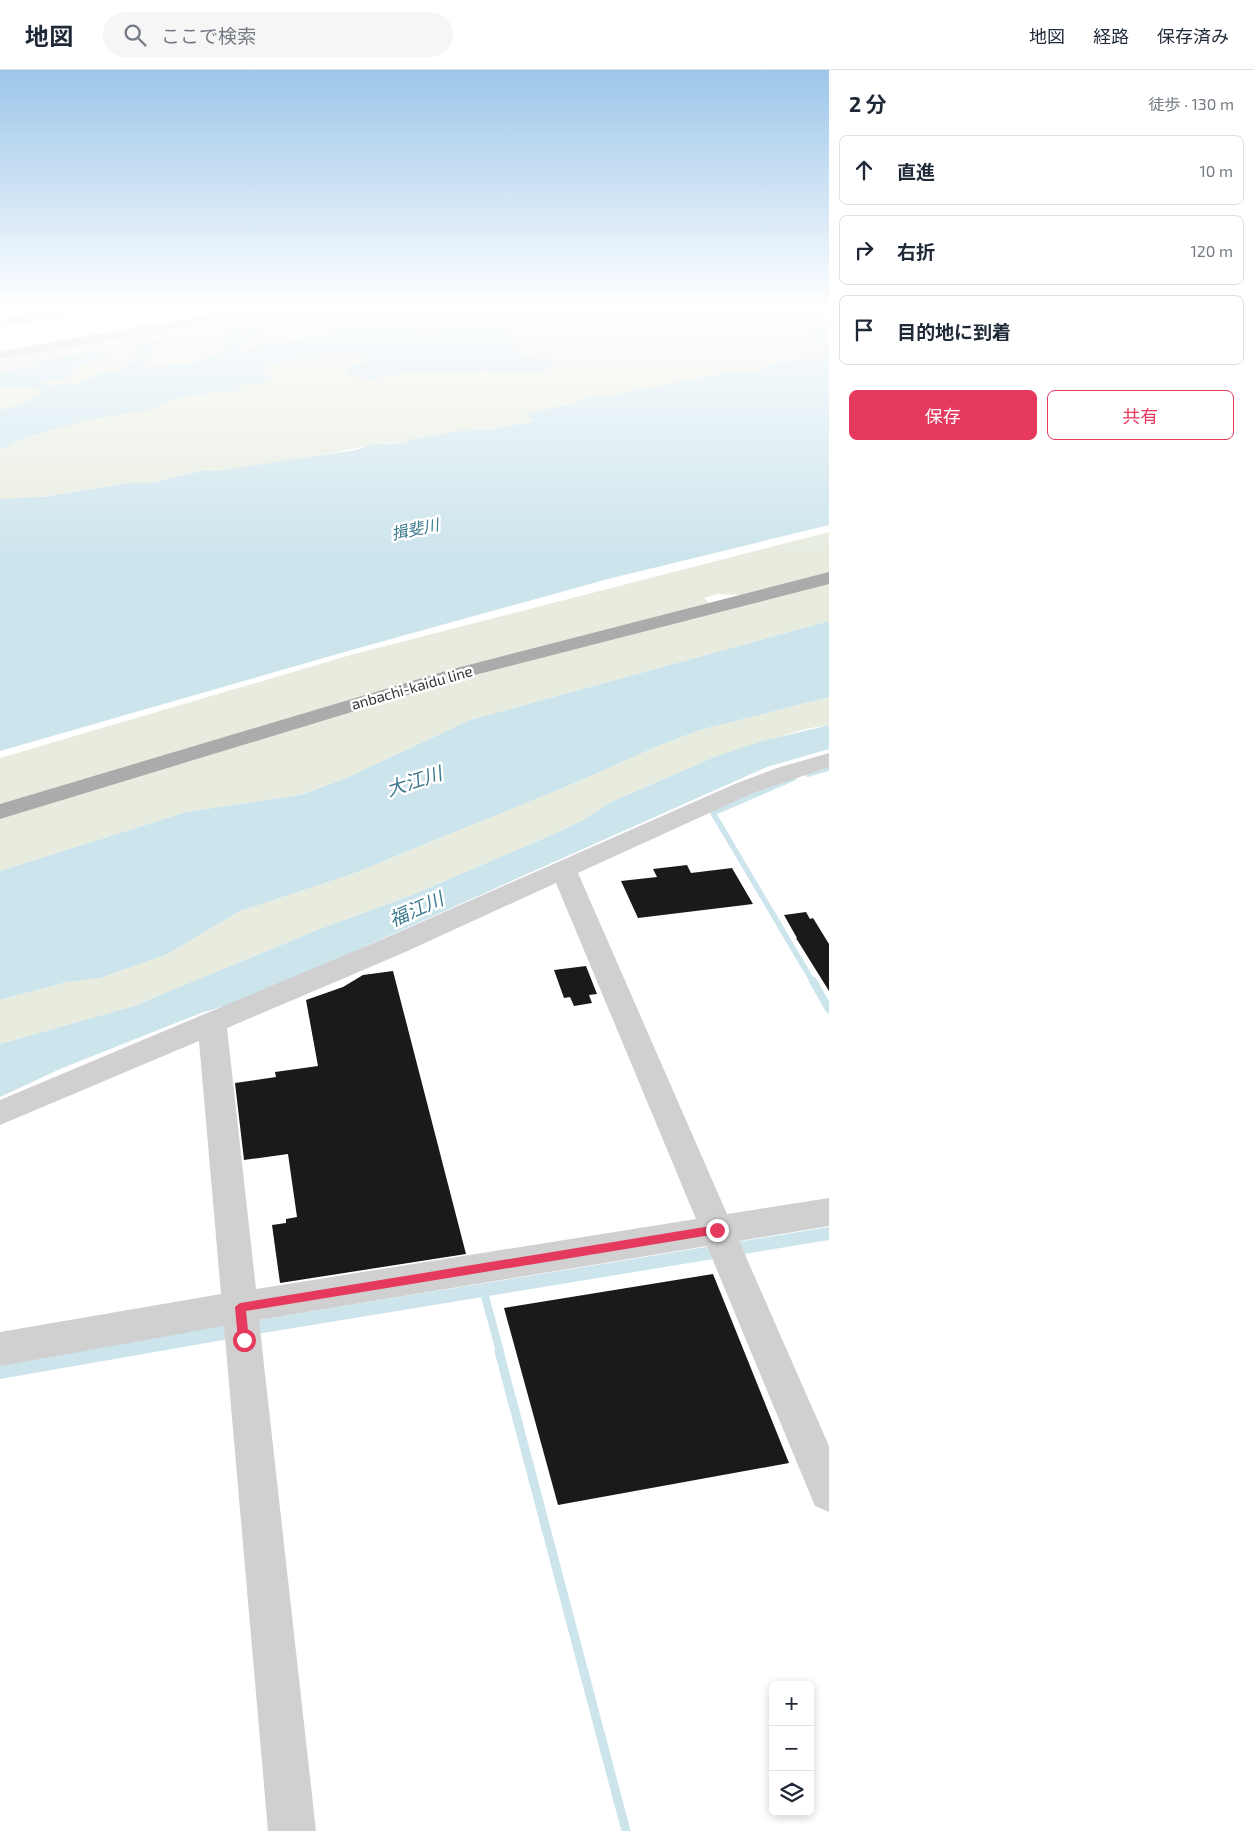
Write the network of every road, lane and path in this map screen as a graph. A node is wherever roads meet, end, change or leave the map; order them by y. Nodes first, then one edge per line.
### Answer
1 (829, 578) edge
2 (829, 760) edge
3 (0, 812) edge
4 (564, 871) junction
5 (212, 1024) junction
6 (0, 1113) edge
7 (829, 1212) edge
8 (723, 1244) junction
9 (242, 1322) junction
10 (0, 1349) edge
11 (829, 1492) edge
12 (292, 1831) edge

1 - 3 main road, anbachi-kaidu line
2 - 4 street
4 - 5 street
4 - 8 street
5 - 6 street
5 - 9 street
7 - 8 street
8 - 9 street
8 - 11 street
9 - 10 street
9 - 12 street

